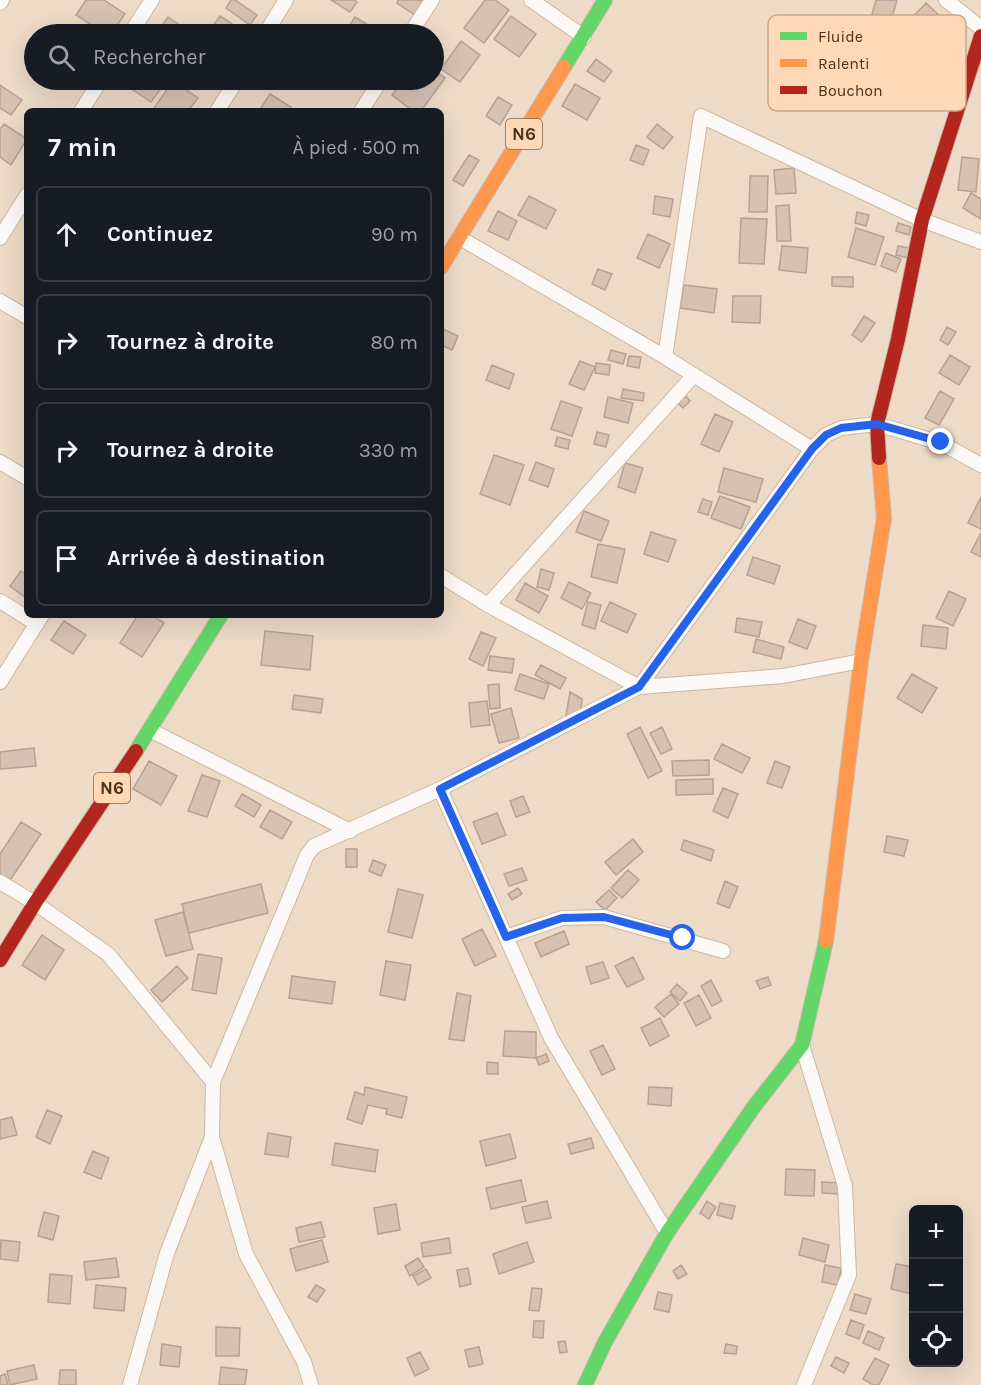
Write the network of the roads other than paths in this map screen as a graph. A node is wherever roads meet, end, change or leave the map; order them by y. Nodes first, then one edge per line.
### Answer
1 (152, 0) edge
2 (286, 0) edge
3 (432, 0) edge
4 (531, 0) edge
5 (605, 0) edge
6 (946, 0) edge
7 (965, 15) edge
8 (966, 16) edge
9 (136, 24) edge
10 (271, 24) edge
11 (416, 24) edge
12 (981, 28) edge
13 (981, 36) edge
14 (584, 37) junction
15 (966, 83) edge
16 (95, 90) edge
17 (231, 90) edge
18 (375, 90) edge
19 (83, 108) edge
20 (219, 108) edge
21 (363, 108) edge
22 (957, 111) edge
23 (24, 200) edge
24 (922, 220) junction
25 (0, 238) edge
26 (460, 238) junction
27 (981, 242) edge
28 (444, 262) edge
29 (0, 301) edge
30 (24, 315) edge
31 (665, 357) junction
32 (694, 375) junction
33 (877, 424) junction
34 (812, 449) junction
35 (0, 462) edge
36 (981, 465) edge
37 (24, 476) edge
38 (444, 578) edge
39 (0, 601) edge
40 (488, 605) junction
41 (24, 612) edge
42 (219, 618) edge
43 (39, 619) edge
44 (861, 661) junction
45 (0, 682) edge
46 (639, 687) junction
47 (150, 730) junction
48 (440, 789) junction
49 (350, 831) junction
50 (0, 882) edge
51 (35, 903) junction
52 (506, 937) junction
53 (723, 951) dead end
54 (0, 960) edge
55 (802, 1046) junction
56 (213, 1082) junction
57 (212, 1137) junction
58 (667, 1233) junction
59 (130, 1385) edge
60 (311, 1385) edge
61 (585, 1385) edge
62 (804, 1385) edge

1 - 9 street
2 - 10 street
3 - 11 street
4 - 14 street
5 - 14 main road, N6
6 - 7 street
8 - 12 street
13 - 15 main road
14 - 26 main road, N6
16 - 19 street
17 - 20 street
18 - 21 street
22 - 24 main road
23 - 25 street
24 - 27 street
24 - 31 street
24 - 33 main road
26 - 28 main road, N6
26 - 31 street
29 - 30 street
31 - 32 street
32 - 34 street
32 - 40 street
33 - 34 street
33 - 36 street
33 - 44 main road
34 - 46 street
35 - 37 street
38 - 40 street
39 - 41 street
40 - 46 street
42 - 47 main road, N6
43 - 45 street
44 - 46 street
44 - 55 main road
46 - 48 street
47 - 49 street
47 - 51 main road, N6
48 - 49 street
48 - 52 street
49 - 56 street
50 - 51 street
51 - 54 main road, N6
51 - 56 street
52 - 53 street
52 - 58 street
55 - 58 main road
55 - 62 street
56 - 57 street
57 - 59 street
57 - 60 street
58 - 61 main road

